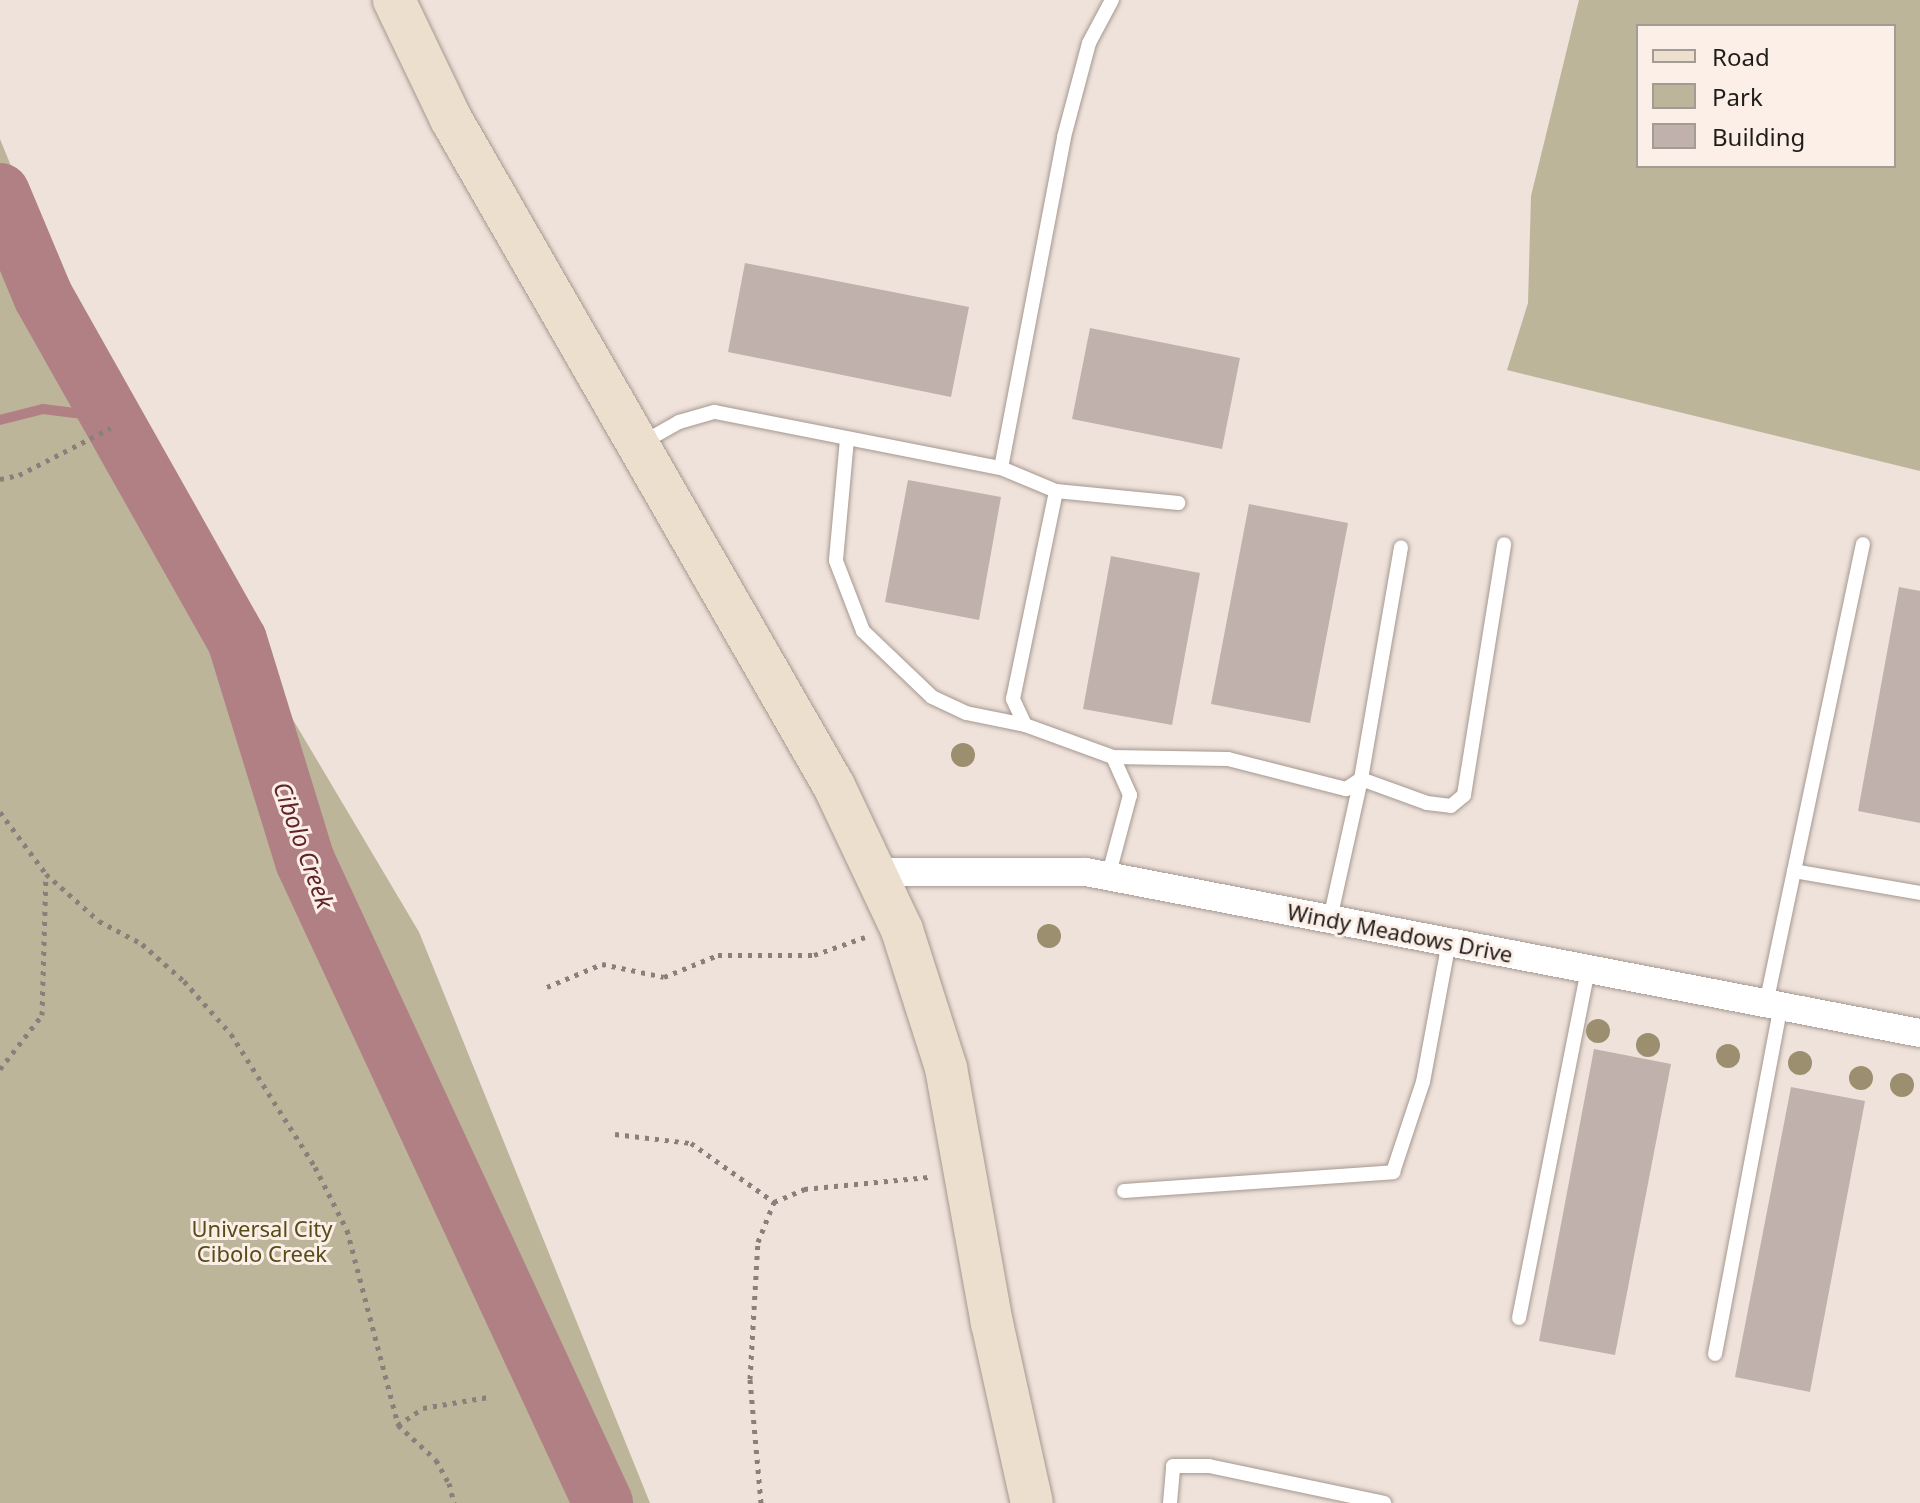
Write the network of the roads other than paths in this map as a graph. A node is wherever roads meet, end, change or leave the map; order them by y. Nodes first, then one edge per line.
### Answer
1 (394, 0) edge
2 (1112, 0) edge
3 (847, 439) junction
4 (638, 445) junction
5 (1001, 468) junction
6 (1056, 491) junction
7 (1178, 503) dead end
8 (1504, 544) dead end
9 (1863, 544) dead end
10 (1401, 547) dead end
11 (1025, 725) junction
12 (1113, 757) junction
13 (1361, 779) junction
14 (1794, 871) junction
15 (876, 872) junction
16 (1108, 877) junction
17 (1920, 893) edge
18 (1330, 919) junction
19 (1449, 942) junction
20 (1588, 969) junction
21 (1774, 1005) junction
22 (1920, 1033) edge
23 (1124, 1191) dead end
24 (1519, 1318) dead end
25 (1715, 1354) dead end
26 (1032, 1503) edge
27 (1170, 1503) edge
28 (1384, 1503) edge

1 - 4 main road
2 - 5 lane
3 - 4 lane
3 - 5 lane
3 - 11 lane
4 - 15 main road
5 - 6 lane
6 - 7 lane
6 - 11 lane
8 - 13 lane
9 - 14 lane
10 - 13 lane
11 - 12 lane
12 - 13 lane
12 - 16 lane
13 - 18 lane
14 - 17 lane
14 - 21 lane
15 - 16 street, Windy Meadows Drive
15 - 26 main road
16 - 18 street, Windy Meadows Drive
18 - 19 street, Windy Meadows Drive
19 - 20 street, Windy Meadows Drive
19 - 23 lane
20 - 21 street, Windy Meadows Drive
20 - 24 lane
21 - 22 street, Windy Meadows Drive
21 - 25 lane
27 - 28 lane

